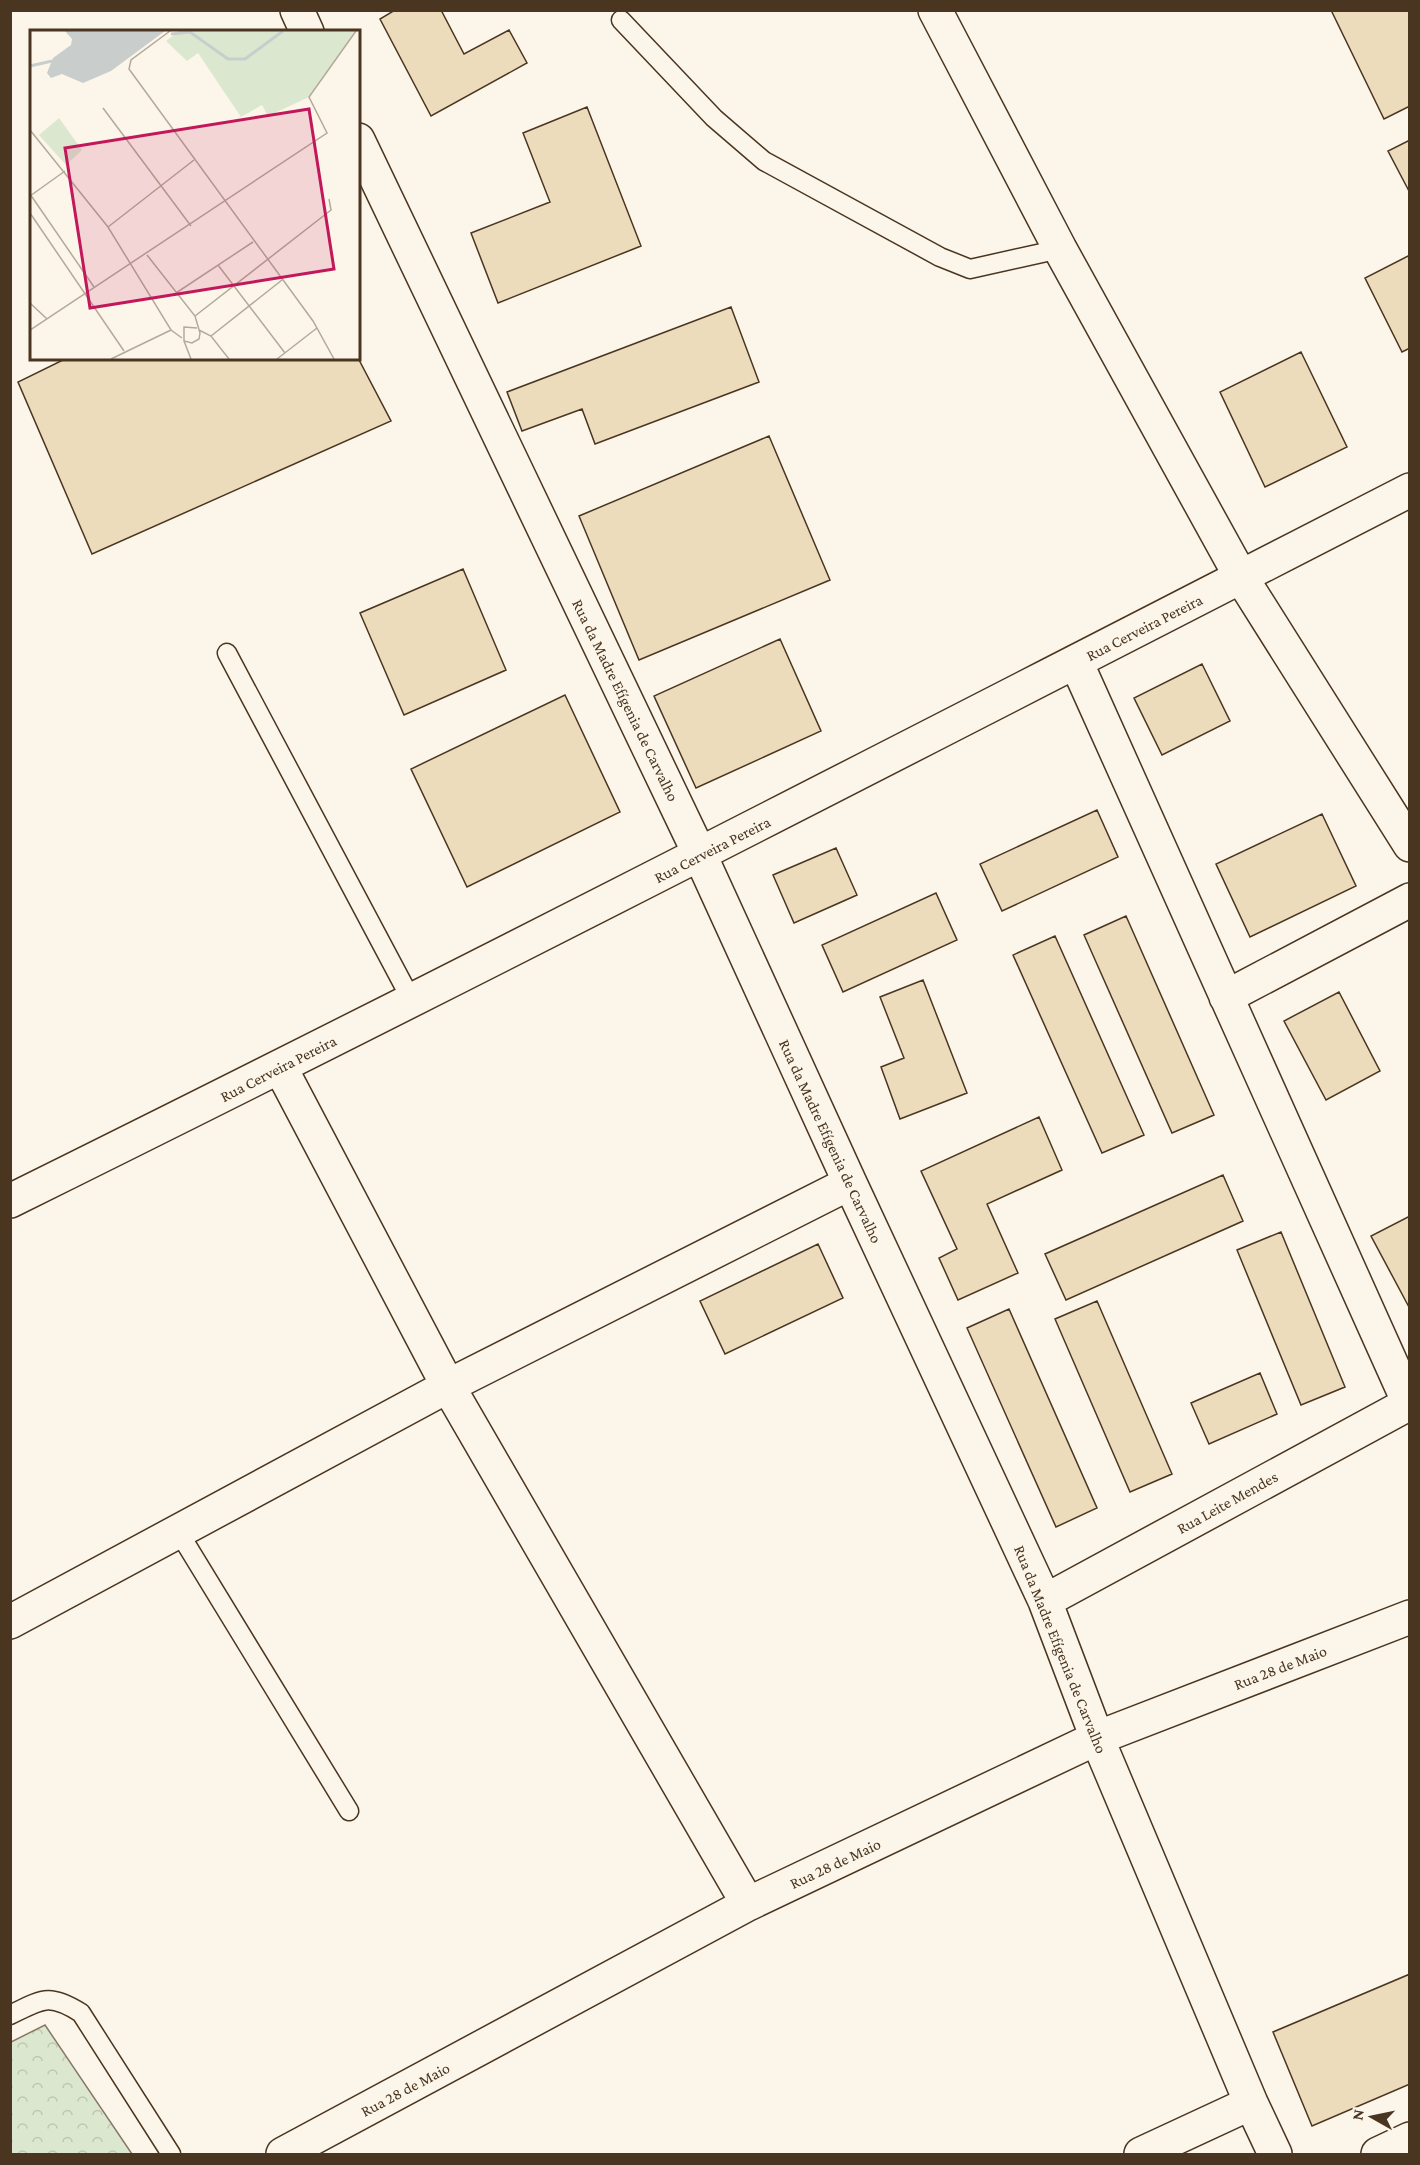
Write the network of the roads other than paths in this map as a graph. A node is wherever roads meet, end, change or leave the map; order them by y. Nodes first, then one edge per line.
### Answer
1 (297, 10) edge
2 (935, 10) edge
3 (621, 20) dead end
4 (306, 30) edge
5 (360, 144) edge
6 (1060, 249) junction
7 (1410, 490) edge
8 (1241, 577) junction
9 (227, 653) dead end
10 (1076, 662) junction
11 (1410, 844) edge
12 (700, 855) junction
13 (1410, 900) edge
14 (1227, 997) junction
15 (412, 1001) junction
16 (280, 1067) junction
17 (850, 1183) junction
18 (10, 1201) edge
19 (448, 1386) junction
20 (1409, 1403) edge
21 (178, 1531) junction
22 (1045, 1601) junction
23 (1410, 1617) edge
24 (10, 1622) edge
25 (1097, 1738) junction
26 (349, 1811) dead end
27 (748, 1904) junction
28 (10, 2014) edge
29 (1251, 2103) junction
30 (1410, 2139) edge
31 (171, 2154) edge
32 (283, 2154) edge
33 (1141, 2154) edge
34 (1275, 2154) edge
35 (1378, 2154) edge

1 - 4 street
2 - 6 street
3 - 6 lane
5 - 12 street, Rua da Madre Efígenia de Carvalho
6 - 8 street
7 - 8 street, Rua Cerveira Pereira
8 - 10 street, Rua Cerveira Pereira
8 - 11 street
9 - 15 lane
10 - 12 street, Rua Cerveira Pereira
10 - 14 street
12 - 15 street, Rua Cerveira Pereira
12 - 17 street, Rua da Madre Efígenia de Carvalho
13 - 14 street
14 - 20 street
15 - 16 street, Rua Cerveira Pereira
16 - 18 street, Rua Cerveira Pereira
16 - 19 street
17 - 19 street
17 - 22 street, Rua da Madre Efígenia de Carvalho
19 - 21 street
19 - 27 street
20 - 22 street, Rua Leite Mendes
21 - 24 street
21 - 26 lane
22 - 25 street, Rua da Madre Efígenia de Carvalho
23 - 25 street, Rua 28 de Maio
25 - 27 street, Rua 28 de Maio
25 - 29 street, Rua da Madre Efígenia de Carvalho
27 - 32 street, Rua 28 de Maio
28 - 31 lane
29 - 33 street
29 - 34 street, Rua da Madre Efígenia de Carvalho
30 - 35 street

